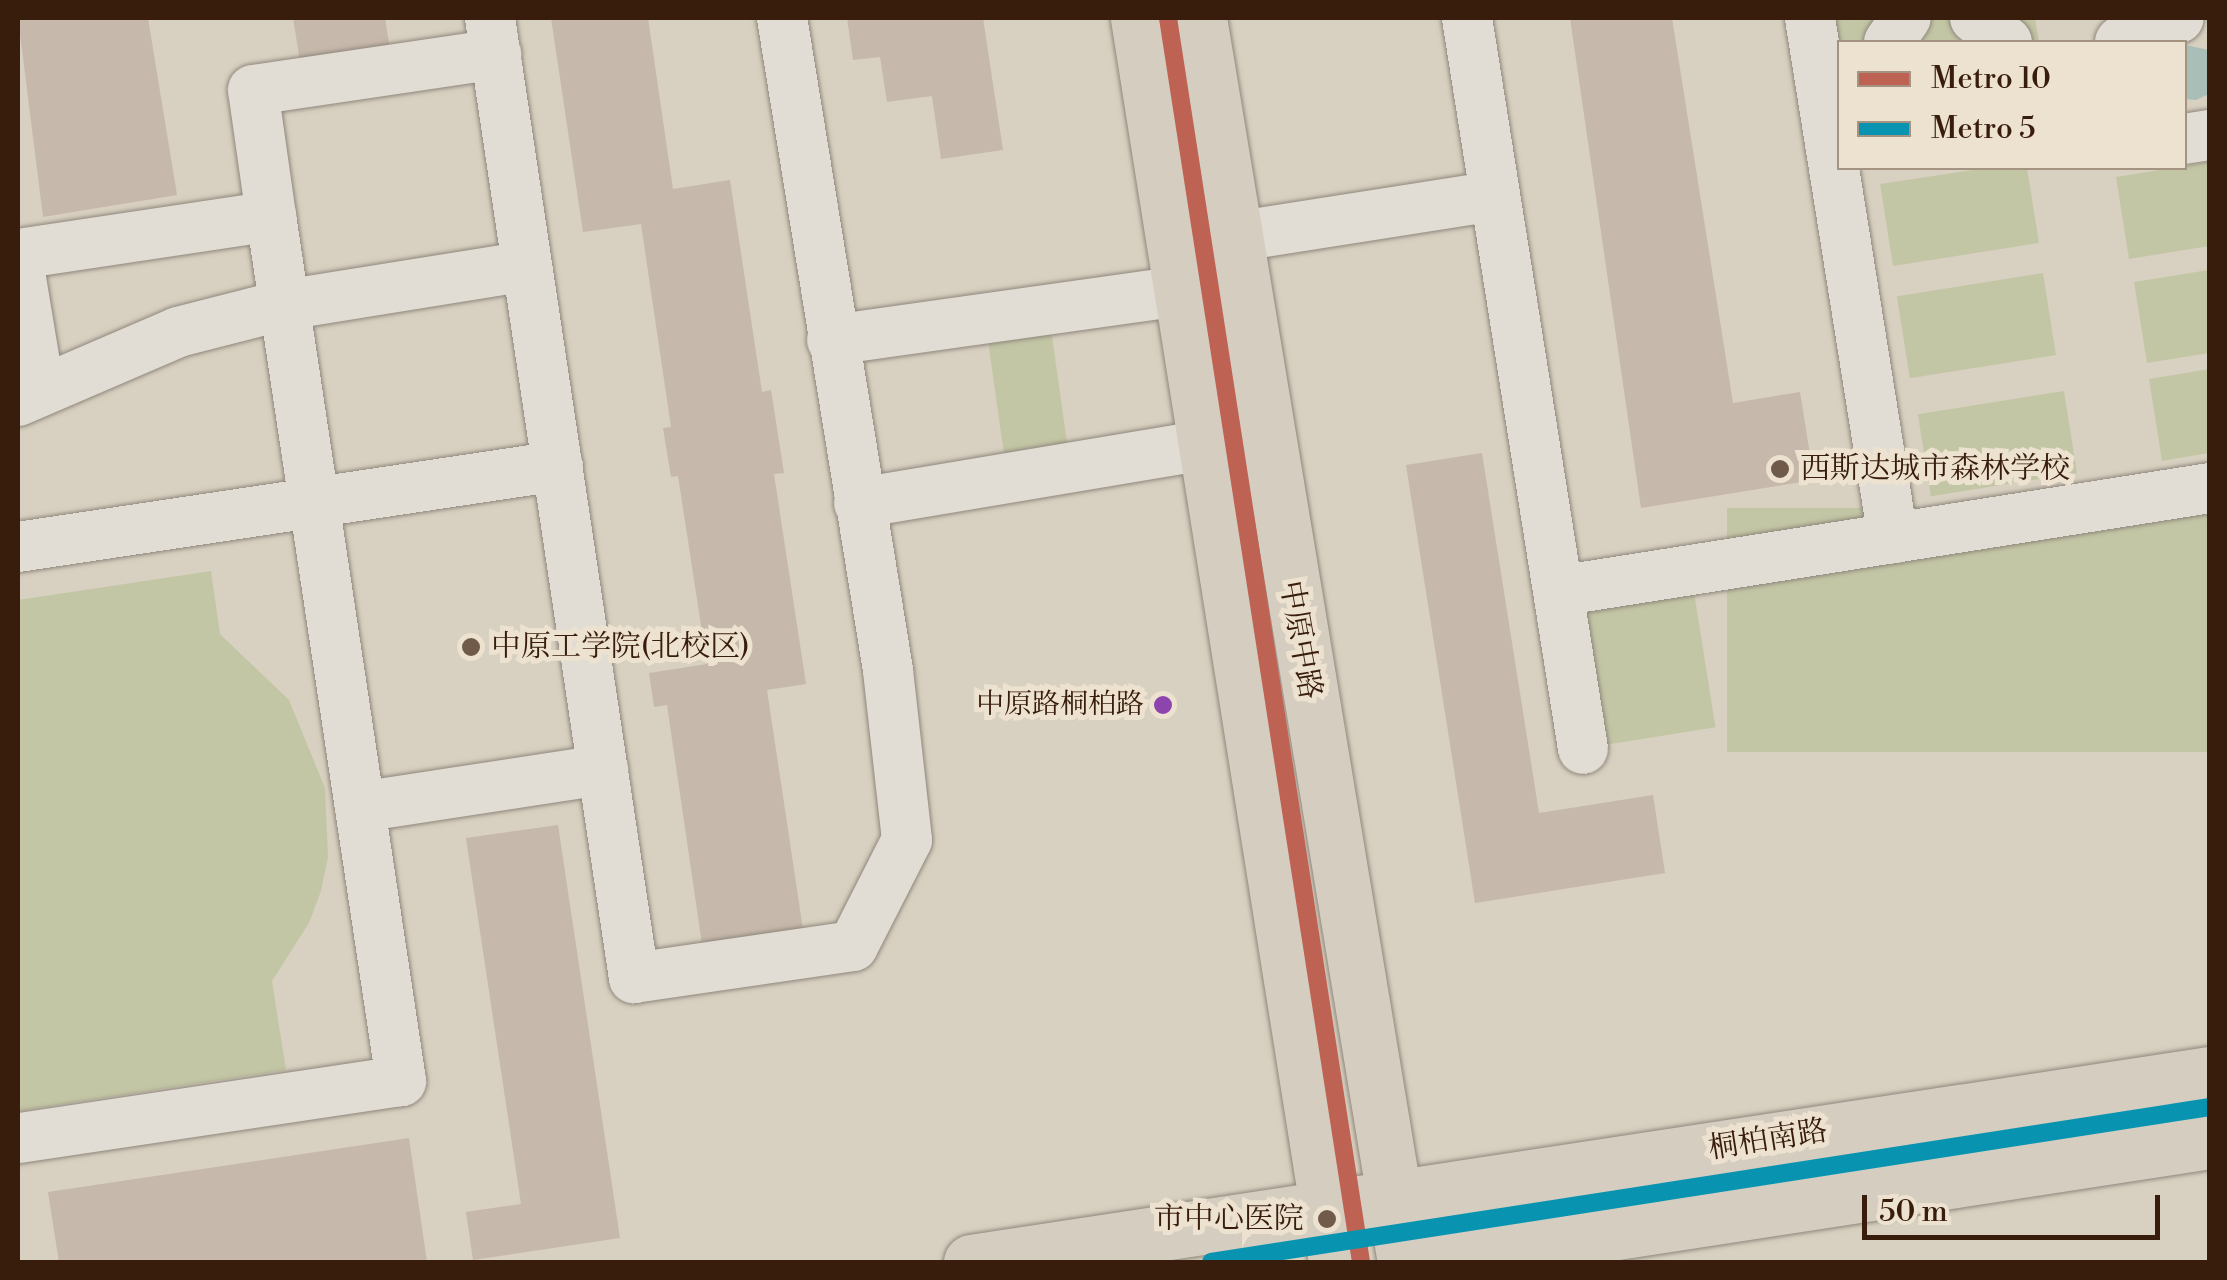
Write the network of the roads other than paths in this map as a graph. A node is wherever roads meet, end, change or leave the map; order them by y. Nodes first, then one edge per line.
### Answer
1 (782, 18) edge
2 (1138, 18) edge
3 (1199, 18) edge
4 (1467, 18) edge
5 (1810, 18) edge
6 (1906, 18) edge
7 (1976, 18) edge
8 (2179, 18) edge
9 (493, 36) edge
10 (1890, 40) edge
11 (2004, 40) edge
12 (2122, 40) edge
13 (1836, 125) edge
14 (1842, 170) edge
15 (1496, 196) junction
16 (271, 216) junction
17 (1234, 238) junction
18 (18, 257) edge
19 (528, 266) junction
20 (1181, 290) junction
21 (284, 305) junction
22 (832, 340) junction
23 (28, 394) edge
24 (1205, 446) junction
25 (558, 466) junction
26 (2210, 488) edge
27 (314, 503) junction
28 (859, 503) junction
29 (1892, 538) junction
30 (18, 548) edge
31 (1558, 591) junction
32 (1583, 749) dead end
33 (603, 770) junction
34 (360, 807) junction
35 (2210, 1074) edge
36 (18, 1138) edge
37 (2210, 1141) edge
38 (1393, 1196) junction
39 (1327, 1206) junction
40 (971, 1262) edge
41 (1336, 1262) edge
42 (1404, 1262) edge
43 (1422, 1262) edge

1 - 22 lane
2 - 20 main road
3 - 17 main road, 中原中路
4 - 15 lane
5 - 13 lane
6 - 10 lane
7 - 11 lane
8 - 12 lane
9 - 16 lane
9 - 19 lane
14 - 29 lane
15 - 17 lane
15 - 31 lane
16 - 18 lane
16 - 21 lane
17 - 38 main road, 中原中路
18 - 23 lane
19 - 21 lane
19 - 25 lane
20 - 22 lane
20 - 24 main road
21 - 23 lane
21 - 27 lane
22 - 28 lane
24 - 28 lane
24 - 39 main road
25 - 27 lane
25 - 33 lane
26 - 29 lane
27 - 30 lane
27 - 34 lane
28 - 33 lane
29 - 31 lane
31 - 32 lane
33 - 34 lane
34 - 36 lane
35 - 38 main road, 桐柏南路
37 - 43 main road
38 - 39 main road, 桐柏南路
38 - 42 main road, 中原中路
39 - 40 main road, 桐柏南路
39 - 41 main road

